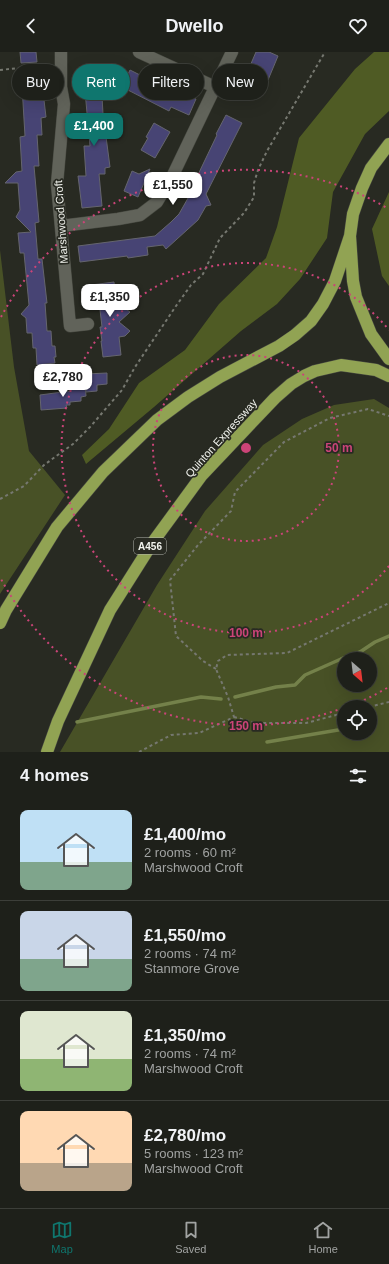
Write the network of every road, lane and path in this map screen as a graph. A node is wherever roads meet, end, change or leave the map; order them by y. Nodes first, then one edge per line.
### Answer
1 (139, 52) edge
2 (232, 52) edge
3 (324, 52) edge
4 (63, 55) edge
5 (226, 64) edge
6 (0, 70) edge
7 (212, 86) edge
8 (212, 93) edge
9 (389, 144) edge
10 (61, 226) junction
11 (350, 236) junction
12 (88, 324) dead end
13 (389, 359) edge
14 (389, 376) edge
15 (389, 416) edge
16 (0, 499) edge
17 (389, 603) edge
18 (0, 623) edge
19 (216, 669) junction
20 (389, 702) edge
21 (377, 705) edge
22 (337, 715) edge
23 (234, 717) junction
24 (47, 752) edge
25 (139, 752) edge

1 - 7 street
2 - 5 street
3 - 16 path
4 - 6 path
4 - 10 street, Marshwood Croft
8 - 10 street
9 - 11 highway
10 - 12 street, Marshwood Croft
11 - 13 highway
11 - 18 highway
14 - 24 highway, Quinton Expressway / A456
15 - 19 path
17 - 19 path
19 - 23 path
20 - 21 path
22 - 23 path
23 - 25 path

